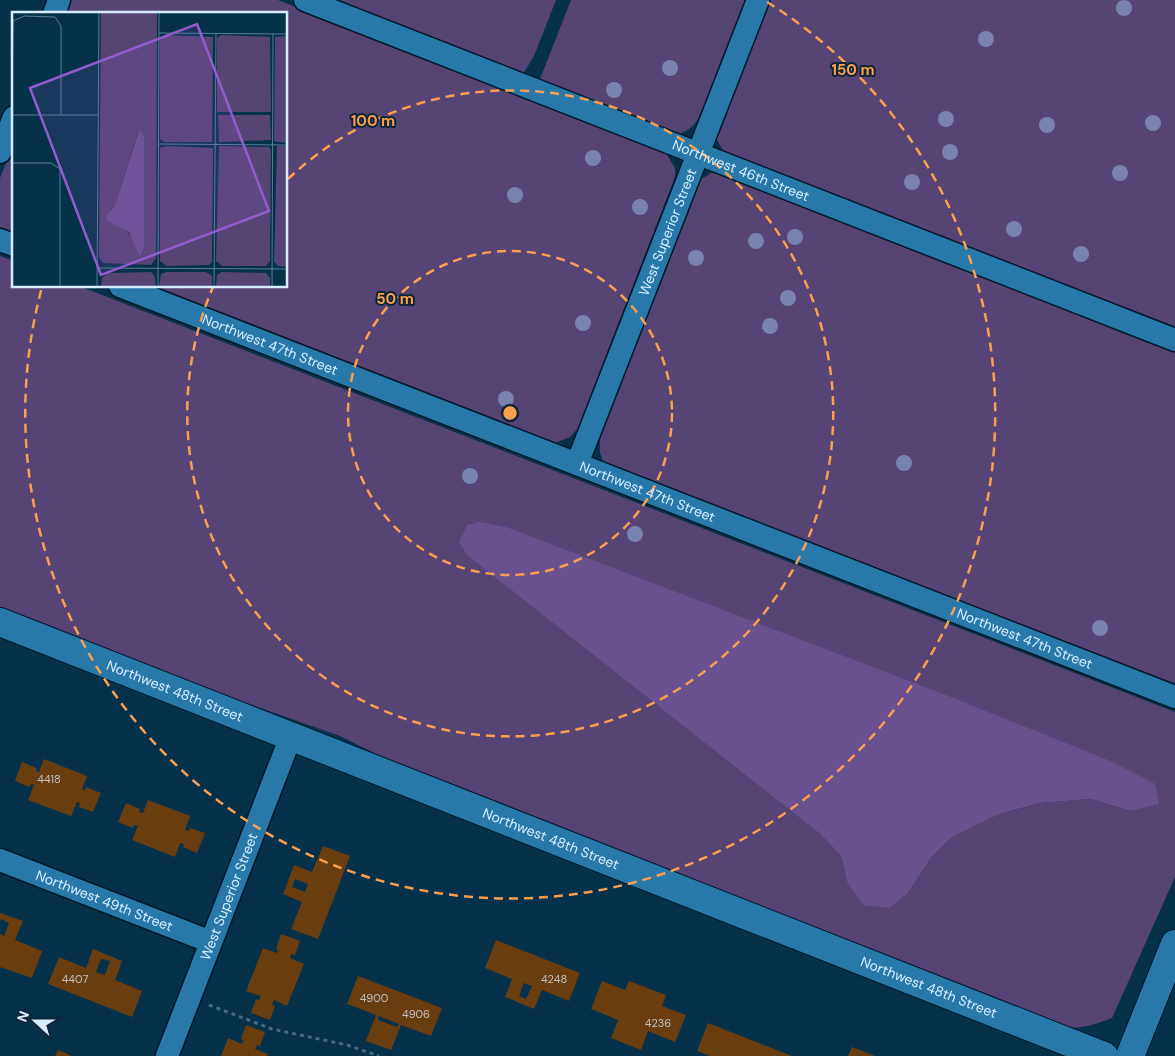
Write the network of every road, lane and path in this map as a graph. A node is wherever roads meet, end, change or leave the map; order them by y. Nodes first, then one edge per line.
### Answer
1 (59, 0) edge
2 (305, 0) edge
3 (758, 0) edge
4 (55, 12) edge
5 (12, 122) edge
6 (0, 152) edge
7 (698, 153) junction
8 (0, 240) edge
9 (12, 244) edge
10 (125, 288) edge
11 (1175, 340) edge
12 (577, 464) junction
13 (0, 622) edge
14 (1175, 697) edge
15 (291, 736) junction
16 (0, 860) edge
17 (211, 942) junction
18 (1175, 944) edge
19 (189, 997) junction
20 (166, 1056) edge
21 (379, 1056) edge
22 (1104, 1056) edge
23 (1130, 1056) edge

1 - 4 street
2 - 7 street, Northwest 46th Street
3 - 7 street, West Superior Street
5 - 6 street
7 - 11 street, Northwest 46th Street
7 - 12 street, West Superior Street
8 - 9 street
10 - 12 street, Northwest 47th Street
12 - 14 street, Northwest 47th Street
13 - 15 main road, Northwest 48th Street
15 - 17 street, West Superior Street
15 - 22 main road, Northwest 48th Street
16 - 17 street, Northwest 49th Street
17 - 19 street, West Superior Street
18 - 23 main road
19 - 20 street, West Superior Street
19 - 21 path

